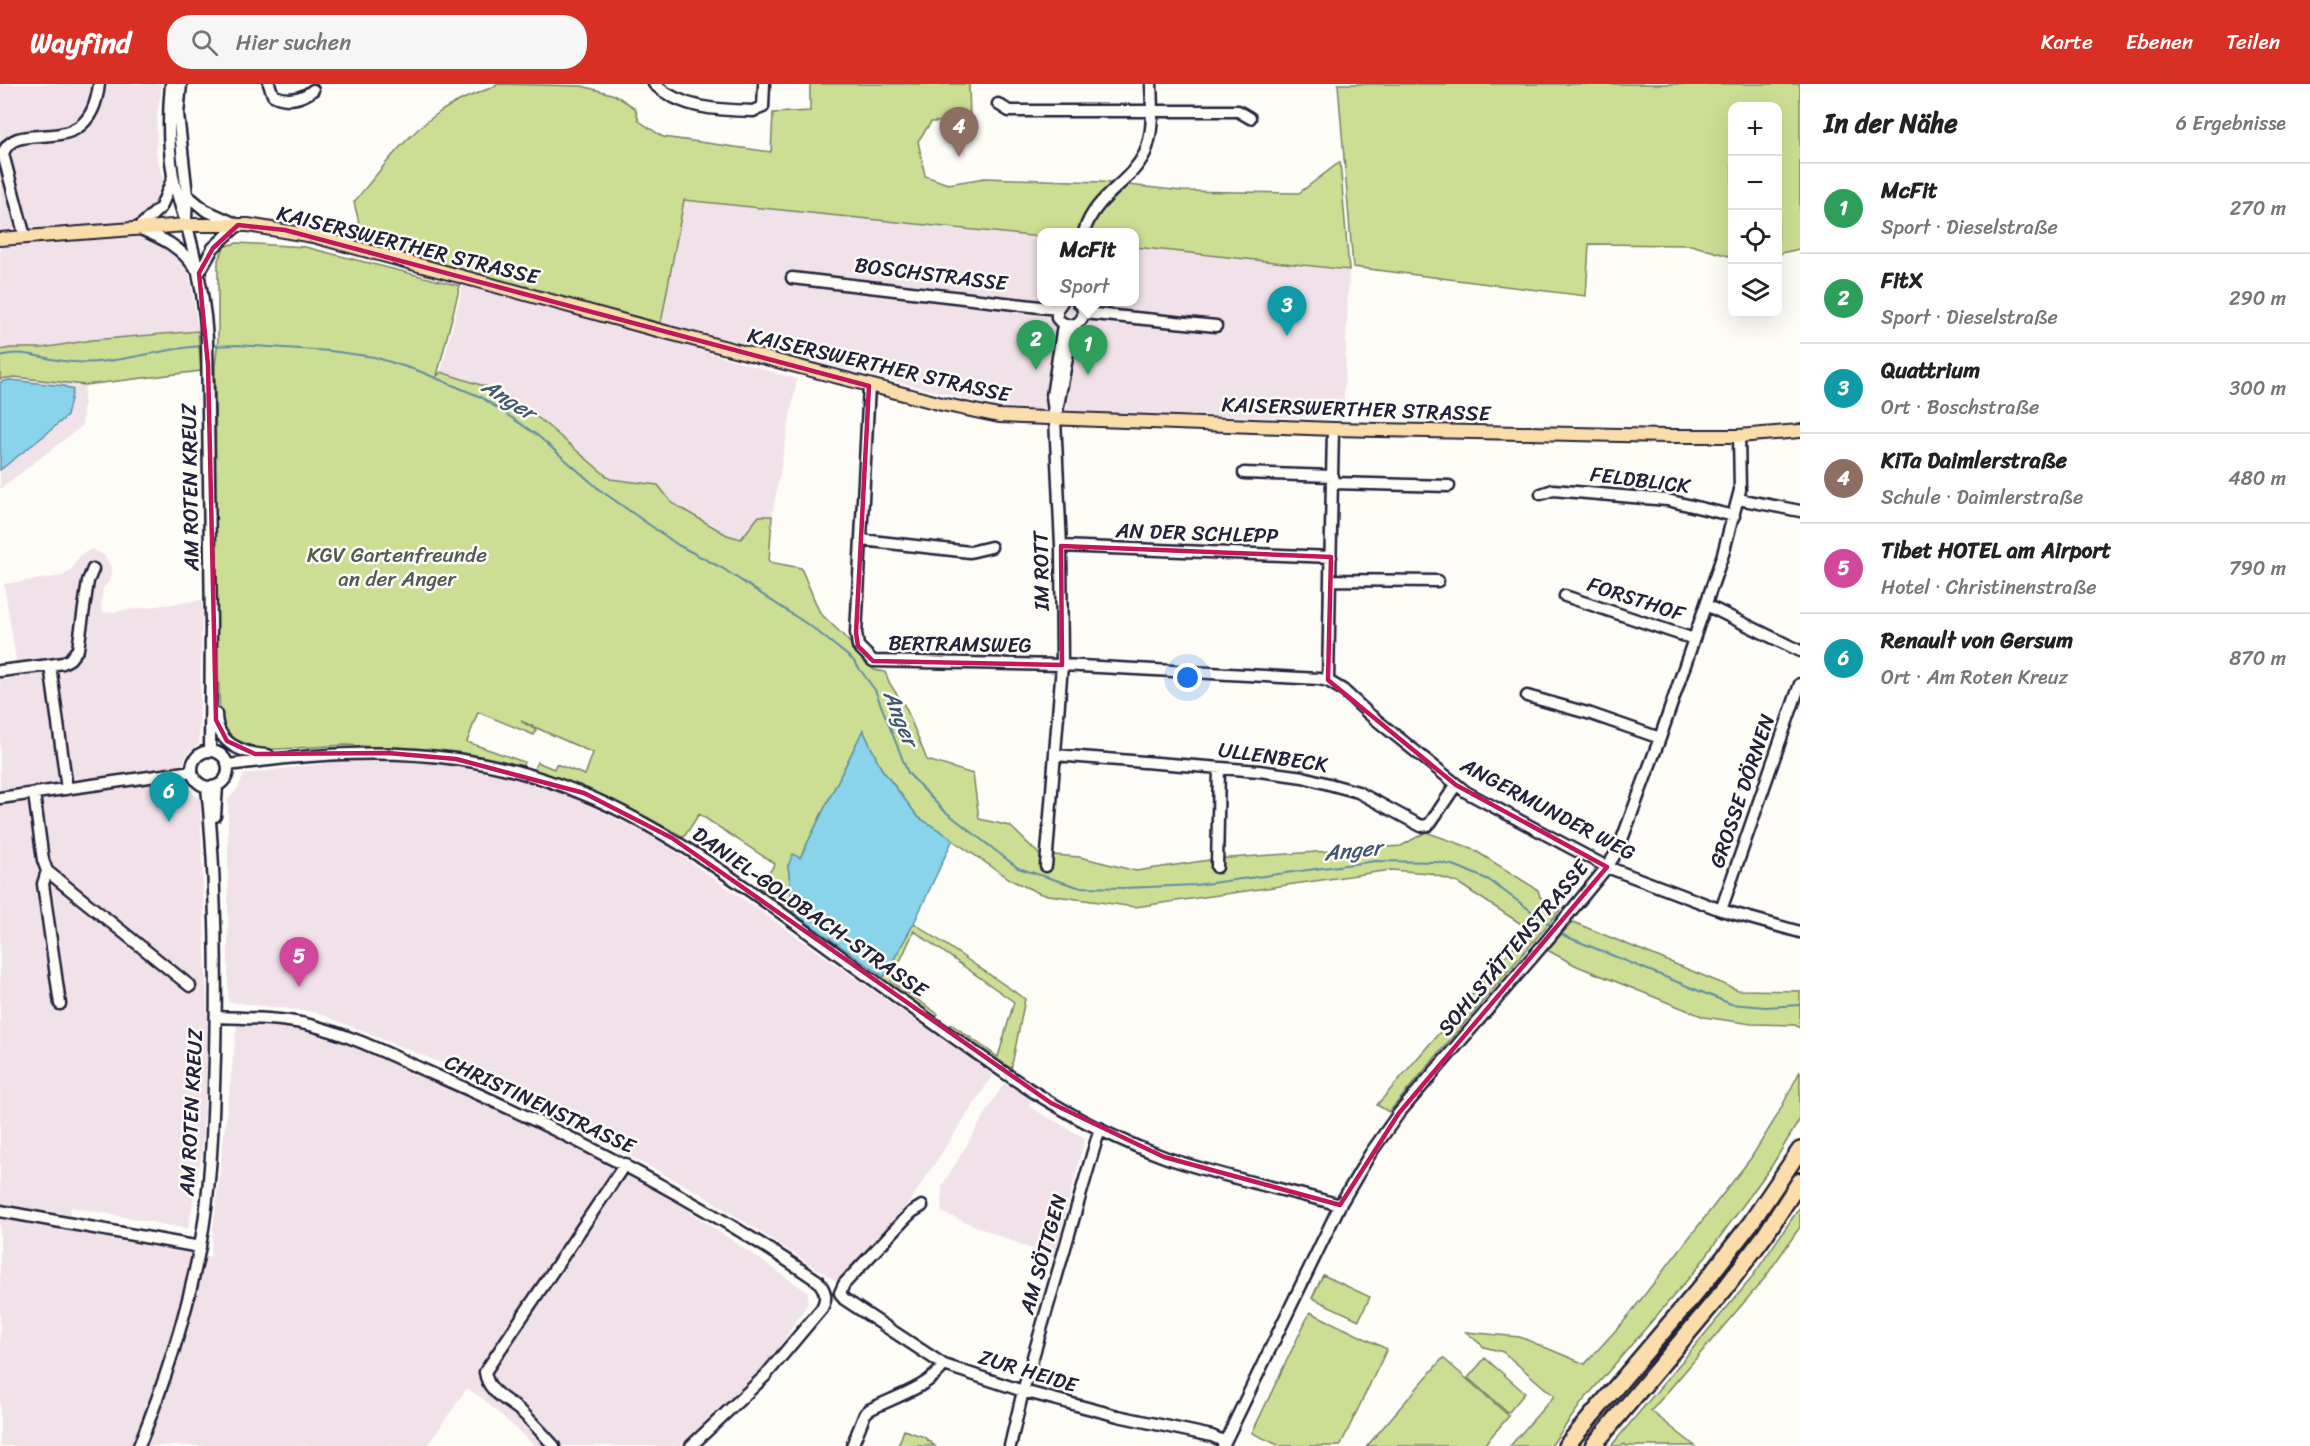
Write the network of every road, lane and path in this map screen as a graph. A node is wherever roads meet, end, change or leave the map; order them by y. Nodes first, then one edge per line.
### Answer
1 (99, 84) edge
2 (171, 84) edge
3 (181, 84) edge
4 (269, 84) edge
5 (654, 84) edge
6 (764, 84) edge
7 (1151, 84) edge
8 (313, 90) dead end
9 (998, 104) dead end
10 (1152, 111) junction
11 (1250, 118) dead end
12 (173, 177) junction
13 (187, 195) junction
14 (186, 225) junction
15 (238, 225) junction
16 (138, 228) junction
17 (1086, 228) edge
18 (25, 237) junction
19 (0, 239) edge
20 (199, 273) junction
21 (792, 278) dead end
22 (1037, 303) edge
23 (1059, 306) edge
24 (1080, 306) edge
25 (1084, 312) junction
26 (1068, 325) junction
27 (1216, 326) dead end
28 (869, 386) junction
29 (1055, 419) junction
30 (1333, 429) junction
31 (1800, 431) edge
32 (1739, 436) junction
33 (1244, 473) dead end
34 (1333, 479) junction
35 (1449, 486) dead end
36 (1541, 494) dead end
37 (1738, 499) junction
38 (1800, 511) edge
39 (1734, 516) junction
40 (862, 540) junction
41 (1061, 546) junction
42 (991, 547) dead end
43 (1331, 557) junction
44 (93, 569) dead end
45 (1330, 580) junction
46 (1438, 582) dead end
47 (1565, 596) dead end
48 (1706, 605) junction
49 (211, 624) junction
50 (1694, 639) junction
51 (1800, 651) edge
52 (50, 665) junction
53 (1062, 665) junction
54 (0, 671) edge
55 (1328, 681) junction
56 (1800, 684) edge
57 (1527, 696) dead end
58 (1660, 738) junction
59 (210, 750) junction
60 (1055, 755) junction
61 (300, 756) junction
62 (228, 765) junction
63 (1219, 768) junction
64 (192, 771) junction
65 (1456, 785) junction
66 (212, 786) junction
67 (67, 789) junction
68 (34, 794) junction
69 (0, 798) edge
70 (1046, 866) dead end
71 (1217, 867) dead end
72 (1607, 867) junction
73 (47, 871) junction
74 (1721, 910) junction
75 (1800, 932) edge
76 (190, 986) dead end
77 (60, 1004) dead end
78 (216, 1017) junction
79 (1100, 1128) junction
80 (1800, 1150) edge
81 (625, 1164) junction
82 (1800, 1181) edge
83 (1340, 1205) junction
84 (922, 1206) dead end
85 (0, 1211) edge
86 (200, 1247) junction
87 (825, 1291) junction
88 (840, 1293) junction
89 (944, 1365) junction
90 (1023, 1392) junction
91 (1224, 1444) edge
92 (139, 1446) edge
93 (554, 1446) edge
94 (691, 1446) edge
95 (852, 1446) edge
96 (1010, 1446) edge
97 (1566, 1446) edge
98 (1593, 1446) edge

1 - 18 street
2 - 12 street
3 - 13 street
4 - 8 street
5 - 6 street
7 - 10 street
9 - 10 street
10 - 11 street
10 - 17 street
12 - 14 street
12 - 16 street
13 - 14 street
13 - 15 street
14 - 15 main road, KAISERSWERTHER STRASSE
14 - 16 main road, KAISERSWERTHER STRASSE
14 - 20 street, AM ROTEN KREUZ
15 - 20 street
15 - 28 main road, KAISERSWERTHER STRASSE
16 - 18 main road, KAISERSWERTHER STRASSE
16 - 20 street
18 - 19 main road, KAISERSWERTHER STRASSE
20 - 49 street, AM ROTEN KREUZ
21 - 22 street, BOSCHSTRASSE
23 - 26 street
24 - 25 street
25 - 26 street
25 - 27 street
26 - 29 street, IM ROTT
28 - 29 main road, KAISERSWERTHER STRASSE
28 - 40 street, BERTRAMSWEG
29 - 30 main road, KAISERSWERTHER STRASSE
29 - 41 street, IM ROTT
30 - 32 main road, KAISERSWERTHER STRASSE
30 - 34 street
31 - 32 main road, KAISERSWERTHER STRASSE
32 - 37 street, SOHLSTÄTTENSTRASSE
33 - 34 street
34 - 35 street
34 - 43 street
36 - 39 street, FELDBLICK
37 - 38 street
37 - 39 street, SOHLSTÄTTENSTRASSE
39 - 48 street, SOHLSTÄTTENSTRASSE
40 - 42 street
40 - 53 street, BERTRAMSWEG
41 - 43 street, AN DER SCHLEPP
41 - 53 street, IM ROTT
43 - 45 street
44 - 52 street
45 - 46 street
45 - 55 street
47 - 50 street, FORSTHOF
48 - 50 street, SOHLSTÄTTENSTRASSE
48 - 51 street
49 - 59 street, AM ROTEN KREUZ
49 - 61 street
50 - 58 street, SOHLSTÄTTENSTRASSE
52 - 54 street
52 - 67 street
53 - 55 street, BERTRAMSWEG
53 - 60 street, IM ROTT
55 - 65 street, ANGERMUNDER WEG
56 - 74 street, GROSSE DÖRNEN
57 - 58 street
58 - 72 street, SOHLSTÄTTENSTRASSE
59 - 62 street
59 - 64 street
60 - 63 street, ULLENBECK
60 - 70 street, IM ROTT
61 - 62 street, DANIEL-GOLDBACH-STRASSE
61 - 79 street, DANIEL-GOLDBACH-STRASSE
62 - 66 street
63 - 65 street, ULLENBECK
63 - 71 street
64 - 66 street
64 - 67 street
65 - 72 street, ANGERMUNDER WEG
66 - 78 street, AM ROTEN KREUZ
67 - 68 street
68 - 69 street
68 - 73 street
72 - 74 street, ANGERMUNDER WEG
72 - 83 street, SOHLSTÄTTENSTRASSE
73 - 76 street
73 - 77 street
74 - 75 street, ANGERMUNDER WEG
78 - 81 street, CHRISTINENSTRASSE
78 - 86 street, AM ROTEN KREUZ
79 - 83 street, DANIEL-GOLDBACH-STRASSE
79 - 90 street, AM SÖTTGEN
80 - 97 highway
81 - 87 street, CHRISTINENSTRASSE
81 - 93 street
82 - 98 highway
83 - 91 street, SOHLSTÄTTENSTRASSE
84 - 88 street
85 - 86 street
86 - 92 street, AM ROTEN KREUZ
87 - 88 street
87 - 94 street
88 - 89 street, ZUR HEIDE
89 - 90 street, ZUR HEIDE
89 - 95 street
90 - 91 street, ZUR HEIDE
90 - 96 street, AM SÖTTGEN

